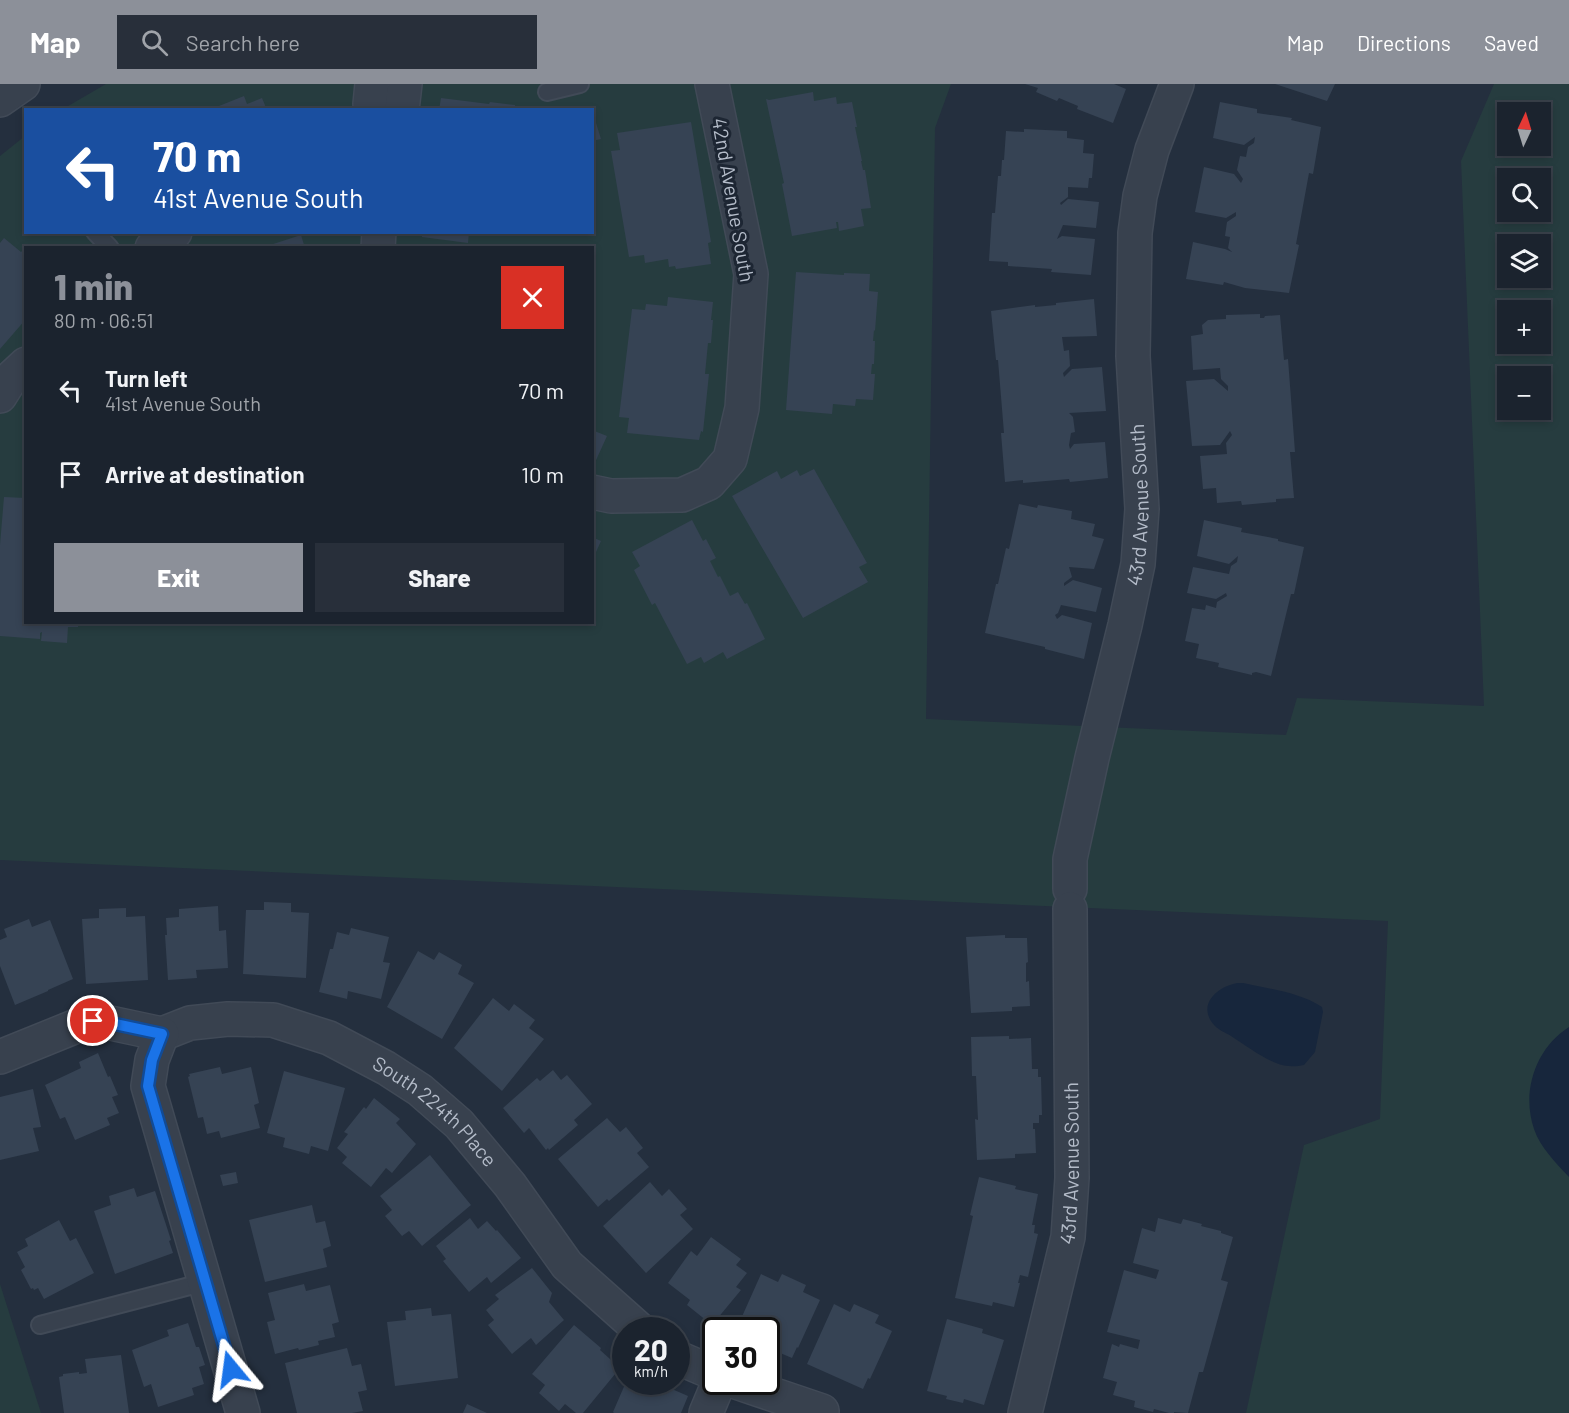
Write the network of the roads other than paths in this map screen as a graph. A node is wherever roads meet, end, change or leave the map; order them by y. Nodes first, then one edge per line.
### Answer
1 (23, 84) edge
2 (372, 84) edge
3 (405, 84) edge
4 (580, 84) edge
5 (712, 84) edge
6 (1177, 84) edge
7 (547, 92) dead end
8 (0, 100) edge
9 (371, 108) edge
10 (402, 108) edge
11 (97, 234) edge
12 (172, 234) edge
13 (108, 246) edge
14 (155, 246) edge
15 (24, 366) edge
16 (0, 396) edge
17 (594, 492) edge
18 (162, 1034) junction
19 (0, 1057) edge
20 (205, 1282) junction
21 (625, 1317) edge
22 (40, 1325) dead end
23 (714, 1395) edge
24 (775, 1395) edge
25 (822, 1411) dead end
26 (243, 1413) edge
27 (706, 1413) edge
28 (1025, 1413) edge

1 - 8 street
2 - 9 street
3 - 10 street
4 - 7 lane
5 - 17 street, 42nd Avenue South
6 - 28 street, 43rd Avenue South
11 - 13 lane
12 - 14 street
15 - 16 street
18 - 19 street
18 - 20 street
18 - 21 street, South 224th Place
20 - 22 lane
20 - 26 street
23 - 27 street
24 - 25 street

